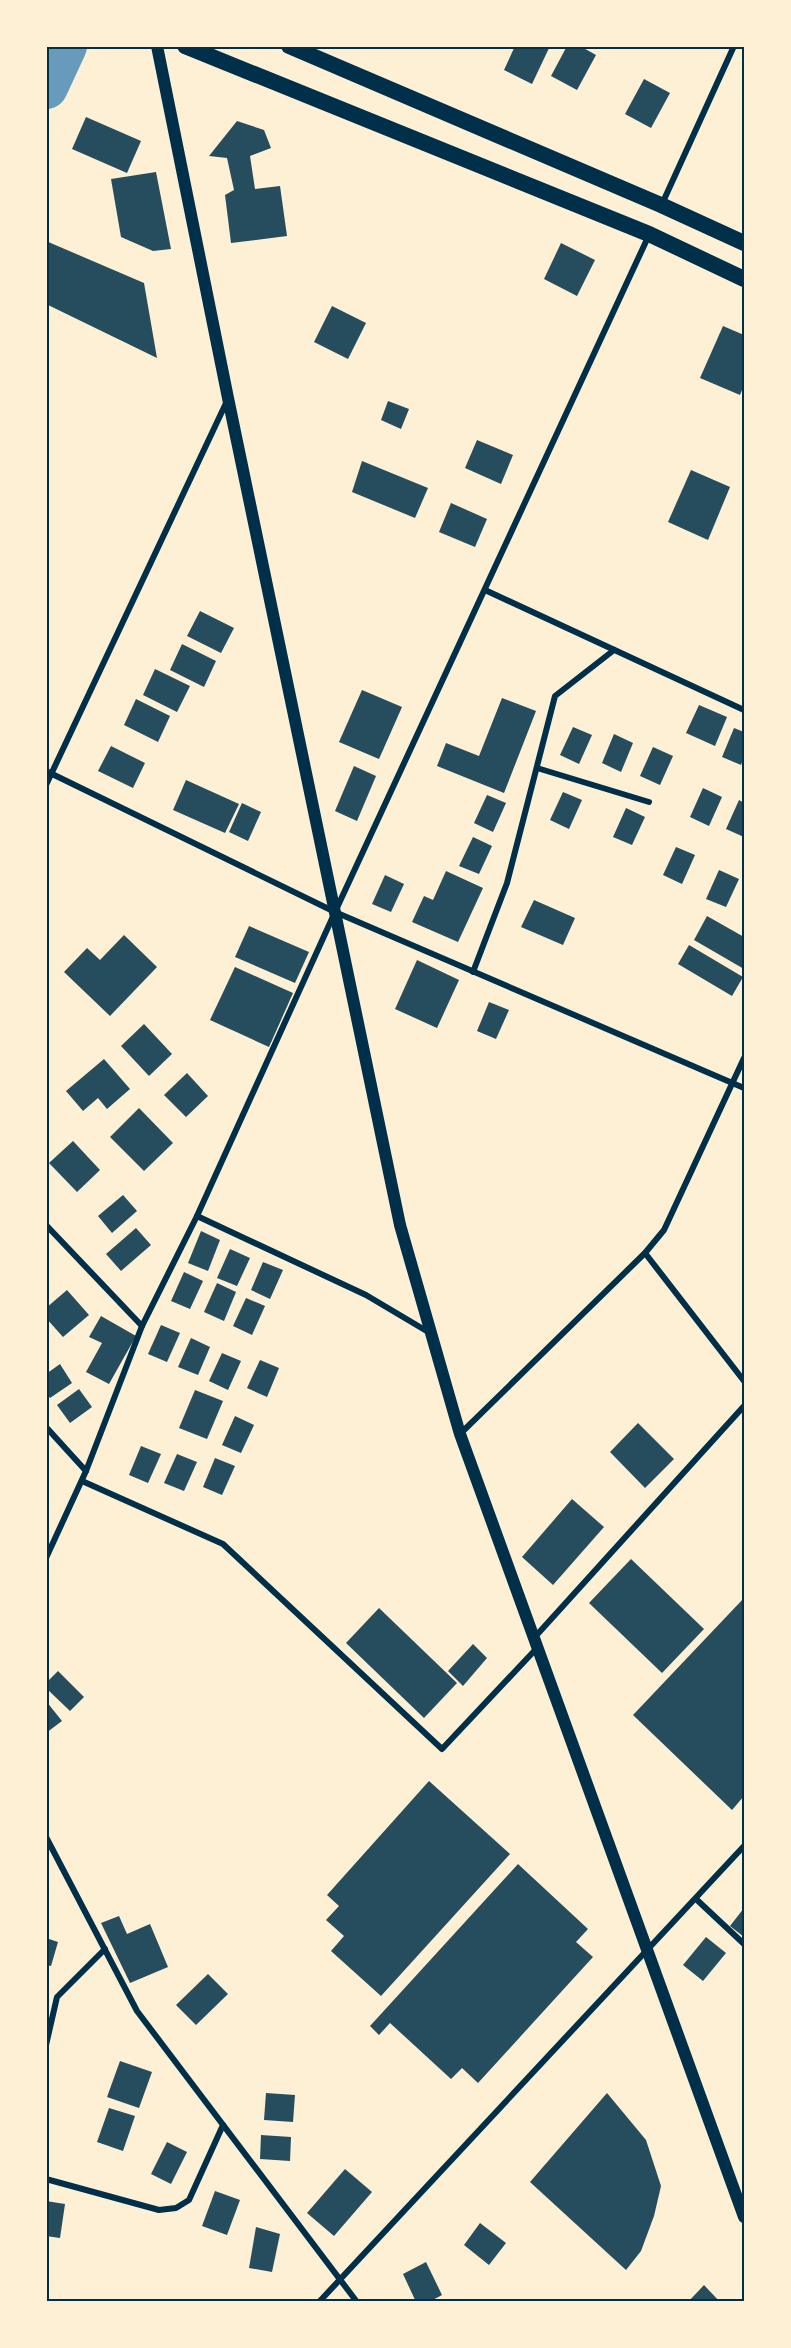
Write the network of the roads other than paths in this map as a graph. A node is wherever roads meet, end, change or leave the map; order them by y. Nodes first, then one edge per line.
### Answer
1 (158, 46) edge
2 (185, 46) edge
3 (289, 46) edge
4 (734, 46) edge
5 (661, 205) junction
6 (649, 234) junction
7 (744, 243) edge
8 (744, 279) edge
9 (228, 398) junction
10 (485, 590) junction
11 (614, 650) junction
12 (744, 710) edge
13 (537, 768) junction
14 (49, 772) edge
15 (46, 785) edge
16 (649, 802) dead end
17 (335, 912) junction
18 (472, 972) junction
19 (744, 1058) edge
20 (733, 1082) junction
21 (744, 1088) edge
22 (197, 1216) junction
23 (46, 1225) edge
24 (645, 1253) junction
25 (142, 1326) junction
26 (432, 1335) junction
27 (744, 1381) edge
28 (744, 1406) edge
29 (46, 1427) edge
30 (460, 1434) junction
31 (86, 1471) junction
32 (82, 1481) junction
33 (46, 1558) edge
34 (536, 1642) junction
35 (46, 1838) edge
36 (744, 1846) edge
37 (696, 1899) junction
38 (744, 1944) edge
39 (105, 1949) junction
40 (648, 1950) junction
41 (46, 2045) edge
42 (223, 2125) junction
43 (46, 2179) edge
44 (744, 2217) edge
45 (339, 2278) junction
46 (319, 2301) edge
47 (357, 2301) edge

1 - 9 main road
2 - 6 highway
3 - 5 highway
4 - 5 street
5 - 7 highway
6 - 8 highway
6 - 10 street
9 - 14 street
9 - 17 main road
10 - 11 street
10 - 17 street
11 - 12 street
11 - 13 street
13 - 16 street
13 - 18 street
14 - 15 street
14 - 17 street
17 - 18 street
17 - 22 street
17 - 26 main road
18 - 20 street
19 - 20 street
20 - 21 street
20 - 24 street
22 - 25 street
22 - 26 street
23 - 25 street
24 - 27 street
24 - 30 street
25 - 31 street
26 - 30 main road
28 - 34 street
29 - 31 street
30 - 34 main road
31 - 32 street
32 - 33 street
32 - 34 street
34 - 40 main road
35 - 39 street
36 - 37 street
37 - 38 street
37 - 40 street
39 - 41 street
39 - 42 street
40 - 44 main road
40 - 45 street
42 - 43 street
42 - 45 street
45 - 46 street
45 - 47 street

